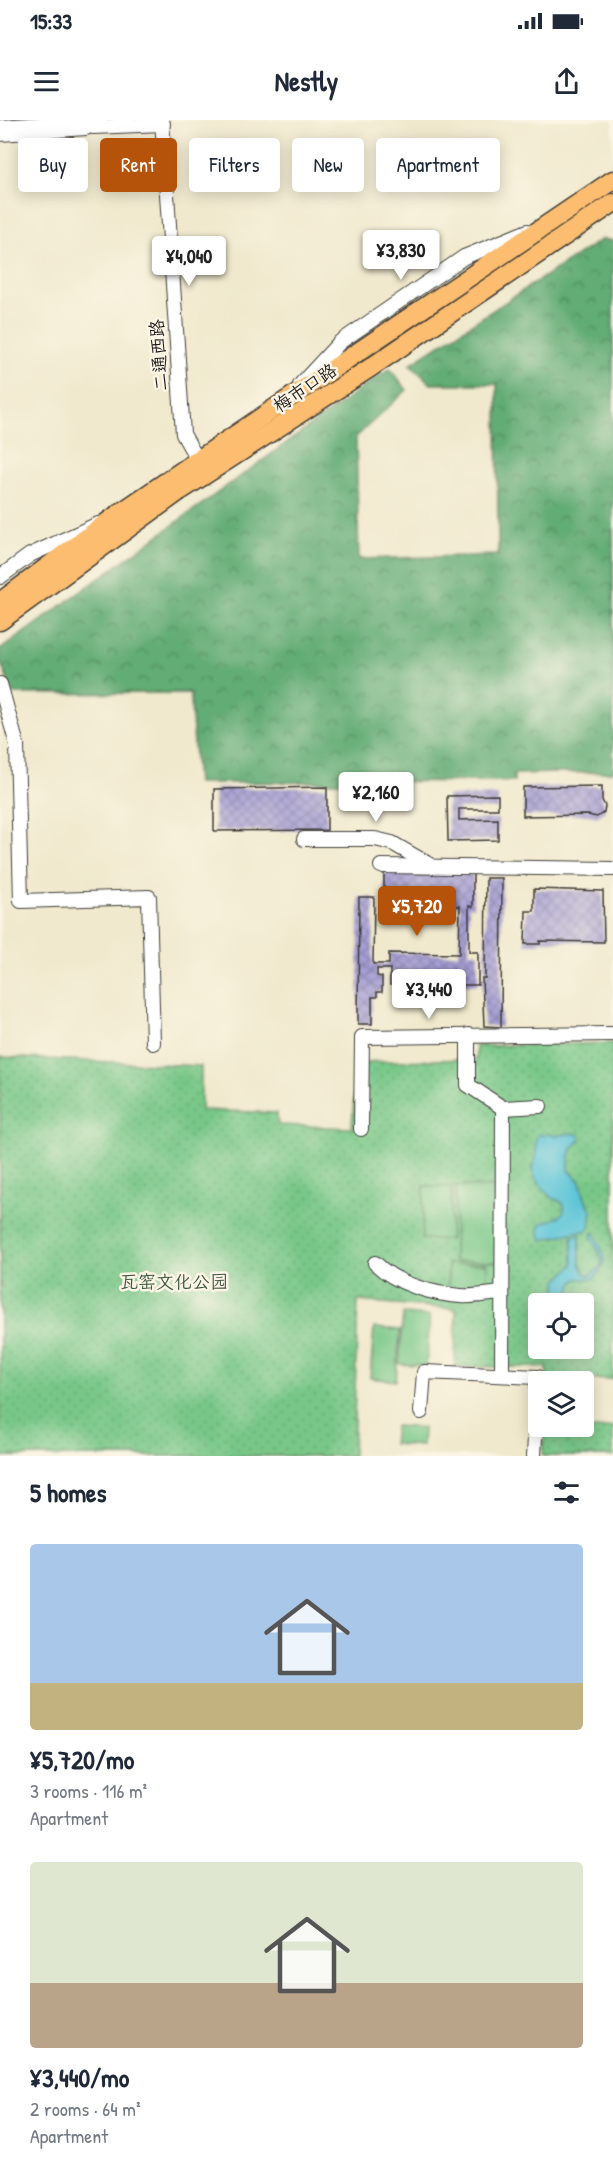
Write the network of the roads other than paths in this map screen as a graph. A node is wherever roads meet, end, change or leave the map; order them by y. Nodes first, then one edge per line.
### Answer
1 (162, 122) edge
2 (88, 123) edge
3 (0, 127) edge
4 (0, 134) edge
5 (613, 180) edge
6 (613, 203) edge
7 (202, 467) junction
8 (117, 515) junction
9 (0, 577) edge
10 (0, 602) edge
11 (0, 621) edge
12 (0, 684) edge
13 (304, 839) dead end
14 (381, 866) dead end
15 (432, 866) junction
16 (613, 869) edge
17 (613, 1034) edge
18 (468, 1035) junction
19 (153, 1043) dead end
20 (540, 1106) dead end
21 (503, 1108) junction
22 (361, 1129) dead end
23 (375, 1263) dead end
24 (502, 1293) junction
25 (502, 1375) junction
26 (421, 1412) dead end
27 (534, 1456) edge

1 - 2 street
1 - 7 street, 二通西路
2 - 3 street
2 - 4 street
5 - 7 main road, 梅市口路
6 - 7 main road, 梅市口路
7 - 8 main road, 梅市口路
7 - 11 main road, 梅市口路
8 - 9 street
8 - 10 main road, 梅市口路
12 - 19 street
13 - 15 street
14 - 15 street
15 - 16 street
17 - 18 street
18 - 21 street
18 - 22 street
20 - 21 street
21 - 24 street
23 - 24 street
24 - 25 street
25 - 26 street
25 - 27 street

